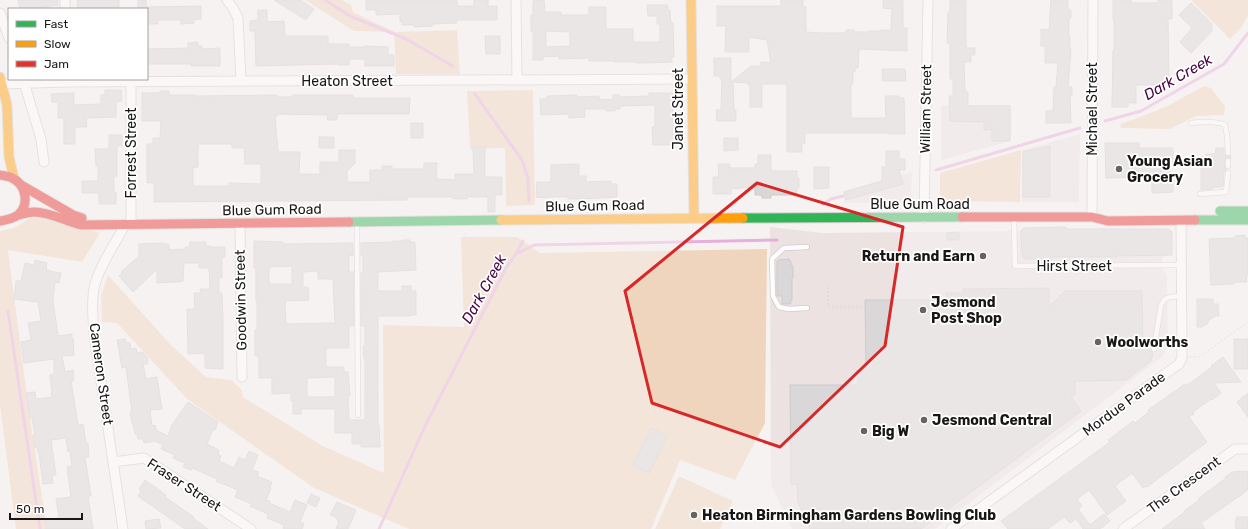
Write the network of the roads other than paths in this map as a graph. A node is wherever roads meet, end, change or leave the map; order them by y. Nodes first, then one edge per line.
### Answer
1 (227, 0) edge
2 (516, 0) edge
3 (691, 0) edge
4 (928, 0) edge
5 (1092, 0) edge
6 (0, 13) edge
7 (8, 35) edge
8 (692, 79) junction
9 (1, 80) edge
10 (517, 80) junction
11 (24, 81) edge
12 (66, 81) edge
13 (241, 81) junction
14 (131, 82) junction
15 (1191, 123) dead end
16 (1228, 153) dead end
17 (44, 162) dead end
18 (1228, 173) dead end
19 (0, 175) edge
20 (18, 181) junction
21 (1200, 194) dead end
22 (1248, 211) edge
23 (18, 215) junction
24 (1092, 217) junction
25 (694, 218) junction
26 (924, 218) junction
27 (1014, 218) junction
28 (1181, 220) junction
29 (1248, 220) edge
30 (0, 221) edge
31 (357, 223) junction
32 (240, 224) junction
33 (99, 225) junction
34 (128, 225) junction
35 (807, 247) dead end
36 (1181, 265) junction
37 (1182, 296) junction
38 (807, 308) dead end
39 (1154, 349) dead end
40 (242, 377) dead end
41 (358, 416) dead end
42 (1248, 449) edge
43 (113, 462) junction
44 (123, 529) edge
45 (251, 529) edge
46 (951, 529) edge
47 (1123, 529) edge

1 - 13 street
2 - 10 street
3 - 8 main road, Janet Street
4 - 26 street, William Street
5 - 24 street, Michael Street
6 - 7 street
8 - 10 street, Heaton Street
8 - 25 main road, Janet Street
9 - 11 street, Heaton Street
9 - 20 main road
10 - 13 street, Heaton Street
11 - 12 street, Heaton Street
11 - 17 street
12 - 14 street, Heaton Street
13 - 14 street, Heaton Street
14 - 34 street, Forrest Street
15 - 16 lane
18 - 21 lane
19 - 20 main road, Blue Gum Road
20 - 23 main road
20 - 33 main road, Blue Gum Road
22 - 24 main road, Blue Gum Road
23 - 30 main road, Blue Gum Road
23 - 33 main road, Blue Gum Road
24 - 27 main road, Blue Gum Road
24 - 28 main road, Blue Gum Road
25 - 26 main road, Blue Gum Road
25 - 31 main road, Blue Gum Road
26 - 27 main road, Blue Gum Road
27 - 36 lane, Hirst Street
28 - 29 main road, Blue Gum Road
28 - 36 street
31 - 32 main road, Blue Gum Road
31 - 41 lane
32 - 34 main road, Blue Gum Road
32 - 40 street, Goodwin Street
33 - 34 main road, Blue Gum Road
34 - 43 street, Cameron Street
35 - 38 lane
36 - 37 street
37 - 39 lane
37 - 46 street, Mordue Parade
42 - 47 street, The Crescent
43 - 44 street, Cameron Street
43 - 45 street, Fraser Street

